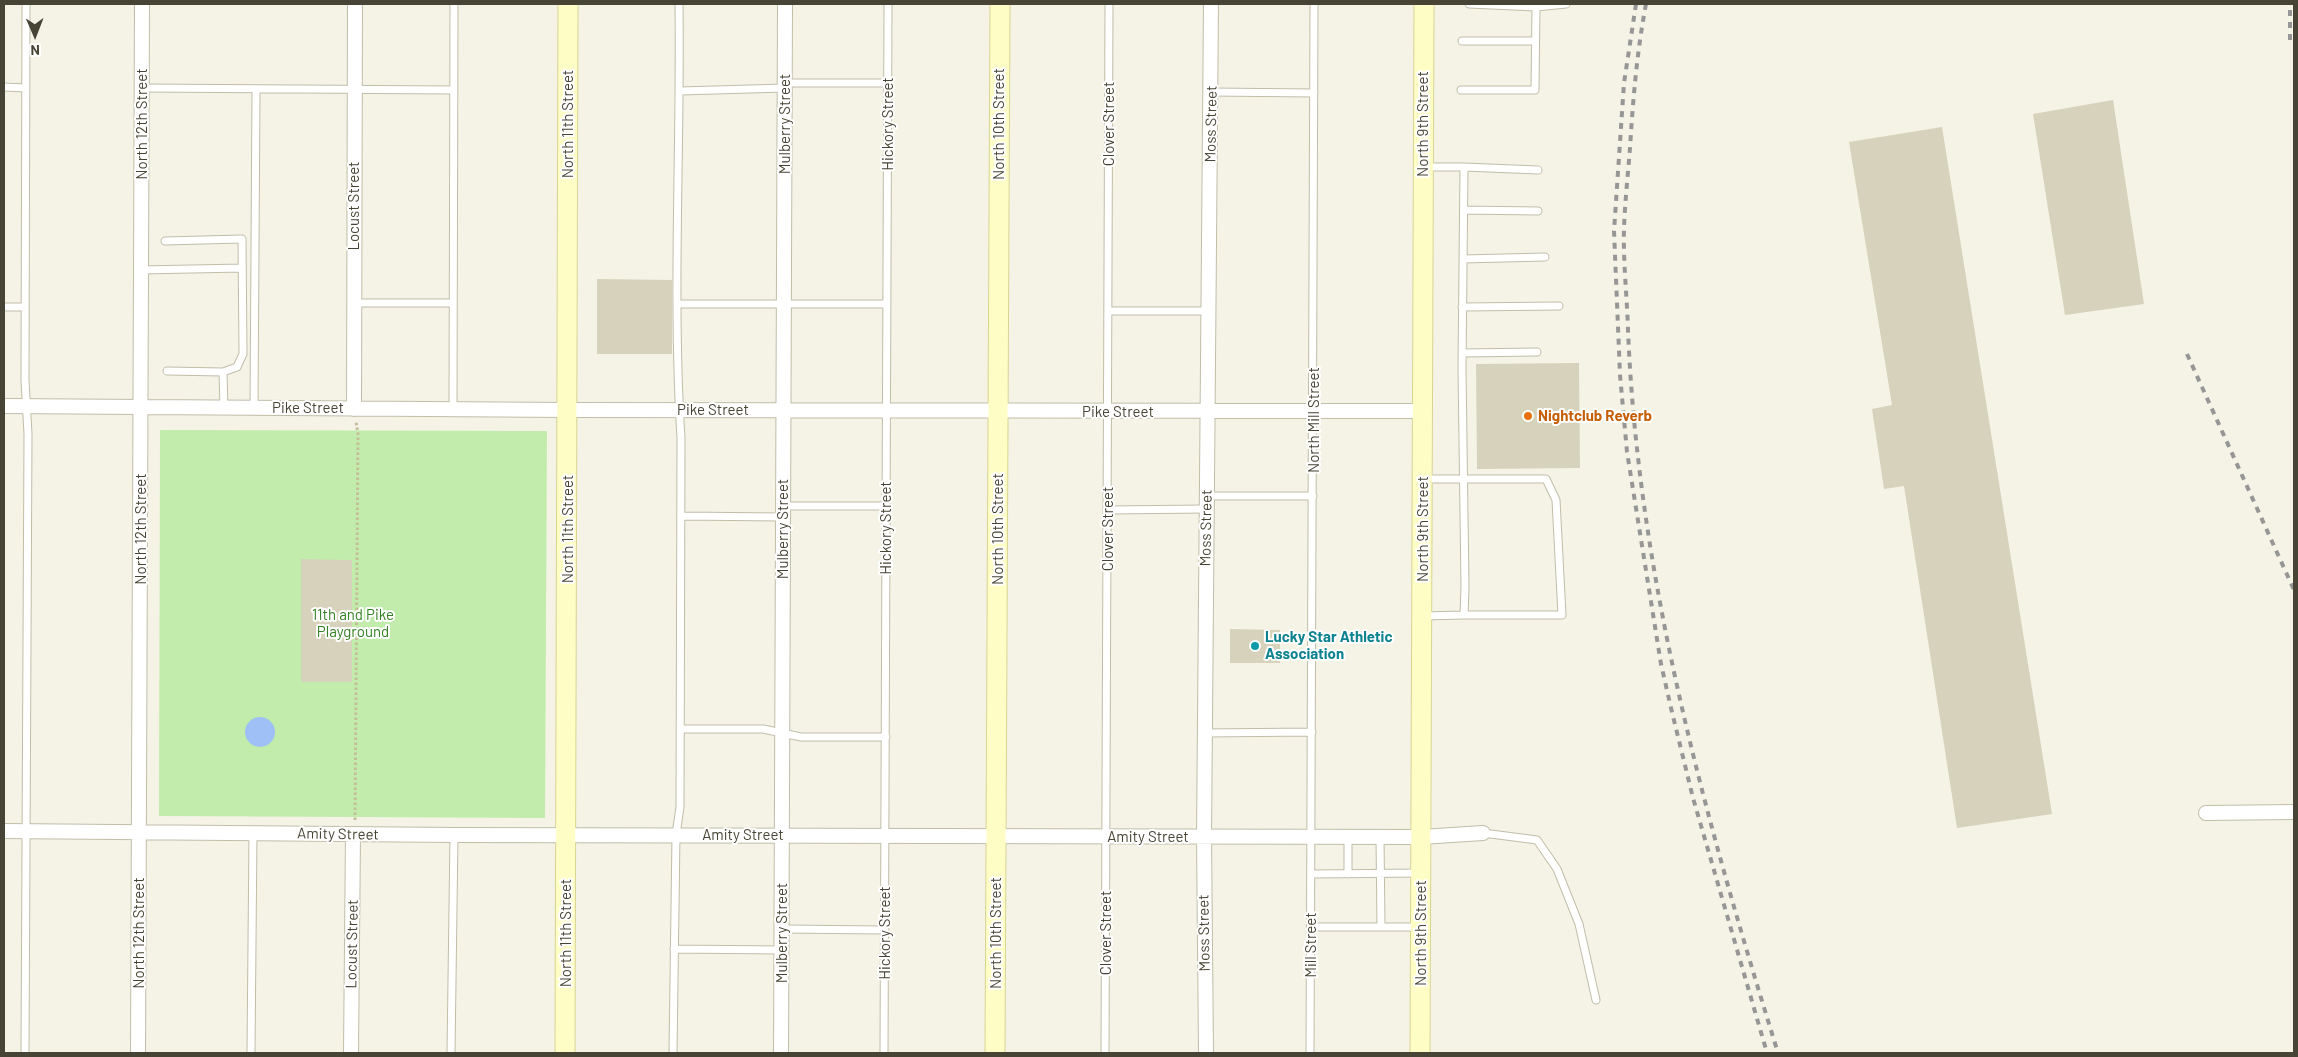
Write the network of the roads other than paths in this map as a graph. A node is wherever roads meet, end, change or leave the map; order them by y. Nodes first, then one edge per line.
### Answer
1 (26, 4) edge
2 (142, 4) edge
3 (355, 4) edge
4 (454, 4) edge
5 (568, 4) edge
6 (679, 4) edge
7 (785, 4) edge
8 (888, 4) edge
9 (1000, 4) edge
10 (1109, 4) edge
11 (1211, 4) edge
12 (1314, 4) edge
13 (1424, 4) edge
14 (1469, 4) edge
15 (1566, 4) edge
16 (1536, 5) edge
17 (1462, 41) dead end
18 (1535, 41) junction
19 (888, 83) junction
20 (785, 85) junction
21 (4, 88) edge
22 (26, 88) junction
23 (142, 88) junction
24 (256, 89) junction
25 (355, 90) junction
26 (454, 90) junction
27 (1461, 90) dead end
28 (680, 91) junction
29 (1211, 92) junction
30 (1314, 94) junction
31 (1423, 167) junction
32 (1464, 167) junction
33 (1538, 170) dead end
34 (1464, 210) junction
35 (1538, 210) dead end
36 (165, 240) dead end
37 (1545, 257) dead end
38 (1463, 259) junction
39 (242, 268) junction
40 (141, 270) junction
41 (354, 303) junction
42 (453, 303) junction
43 (678, 304) junction
44 (784, 304) junction
45 (887, 304) junction
46 (1559, 306) dead end
47 (4, 307) edge
48 (26, 307) junction
49 (1462, 307) junction
50 (1208, 311) junction
51 (1108, 312) junction
52 (1537, 352) dead end
53 (1462, 353) junction
54 (167, 372) dead end
55 (223, 372) junction
56 (4, 406) edge
57 (27, 406) junction
58 (141, 407) junction
59 (224, 408) junction
60 (254, 408) junction
61 (354, 409) junction
62 (453, 410) junction
63 (568, 410) junction
64 (679, 410) junction
65 (784, 411) junction
66 (887, 411) junction
67 (1314, 411) junction
68 (998, 412) junction
69 (1108, 412) junction
70 (1208, 412) junction
71 (1423, 412) junction
72 (1423, 479) junction
73 (1463, 479) junction
74 (1313, 496) junction
75 (1206, 503) junction
76 (886, 506) junction
77 (1108, 510) junction
78 (784, 512) junction
79 (681, 516) junction
80 (1464, 615) junction
81 (1422, 616) junction
82 (680, 729) junction
83 (1312, 732) junction
84 (783, 733) junction
85 (1204, 733) junction
86 (886, 737) junction
87 (2294, 812) edge
88 (2206, 813) dead end
89 (4, 831) edge
90 (27, 831) junction
91 (139, 832) junction
92 (253, 833) junction
93 (1483, 833) joint
94 (354, 834) junction
95 (454, 835) junction
96 (567, 835) junction
97 (676, 835) junction
98 (782, 836) junction
99 (885, 836) junction
100 (997, 836) junction
101 (1107, 836) junction
102 (1204, 837) junction
103 (1312, 837) junction
104 (1348, 837) junction
105 (1380, 837) junction
106 (1422, 838) junction
107 (1421, 873) junction
108 (1312, 874) junction
109 (1348, 874) junction
110 (1380, 874) junction
111 (1312, 927) junction
112 (1381, 927) junction
113 (1421, 927) junction
114 (782, 929) junction
115 (884, 930) junction
116 (674, 949) junction
117 (782, 950) junction
118 (1596, 1000) dead end
119 (25, 1053) edge
120 (138, 1053) edge
121 (251, 1053) edge
122 (351, 1053) edge
123 (450, 1053) edge
124 (565, 1053) edge
125 (673, 1053) edge
126 (781, 1053) edge
127 (884, 1053) edge
128 (995, 1053) edge
129 (1105, 1053) edge
130 (1206, 1053) edge
131 (1310, 1053) edge
132 (1420, 1053) edge

1 - 22 lane
2 - 23 street, North 12th Street
3 - 25 street, Locust Street
4 - 26 lane
5 - 63 street, North 11th Street
6 - 28 lane
7 - 20 street, Mulberry Street
8 - 19 lane, Hickory Street
9 - 68 street, North 10th Street
10 - 51 lane, Clover Street
11 - 29 street, Moss Street
12 - 30 lane, North Mill Street
13 - 31 street, North 9th Street
14 - 16 lane
15 - 16 lane
16 - 18 lane
17 - 18 lane
18 - 27 lane
19 - 20 lane
19 - 45 lane, Hickory Street
20 - 28 lane
20 - 44 street, Mulberry Street
21 - 22 lane
22 - 48 lane
23 - 24 lane
23 - 40 street, North 12th Street
24 - 25 lane
24 - 60 lane
25 - 26 lane
25 - 41 street, Locust Street
26 - 42 lane
28 - 43 lane
29 - 30 lane
29 - 50 street, Moss Street
30 - 67 lane, North Mill Street
31 - 32 lane
31 - 71 street, North 9th Street
32 - 33 lane
32 - 34 lane
34 - 35 lane
34 - 38 lane
36 - 39 lane
37 - 38 lane
38 - 49 lane
39 - 40 lane
39 - 55 lane
40 - 58 street, North 12th Street
41 - 42 lane
41 - 61 street, Locust Street
42 - 62 lane
43 - 44 lane
43 - 64 lane
44 - 45 lane
44 - 65 street, Mulberry Street
45 - 66 lane, Hickory Street
46 - 49 lane
47 - 48 lane
48 - 57 lane
49 - 53 lane
50 - 51 lane
50 - 70 street, Moss Street
51 - 69 lane, Clover Street
52 - 53 lane
53 - 73 lane
54 - 55 lane
55 - 59 lane
56 - 57 street, Pike Street
57 - 58 street, Pike Street
57 - 90 lane
58 - 59 street, Pike Street
58 - 91 street, North 12th Street
59 - 60 street, Pike Street
60 - 61 street, Pike Street
61 - 62 street, Pike Street
62 - 63 street, Pike Street
63 - 64 street, Pike Street
63 - 96 street, North 11th Street
64 - 65 street, Pike Street
64 - 79 lane
65 - 66 street, Pike Street
65 - 78 street, Mulberry Street
66 - 68 street, Pike Street
66 - 76 lane, Hickory Street
67 - 70 street, Pike Street
67 - 71 street, Pike Street
67 - 74 lane, North Mill Street
68 - 69 street, Pike Street
68 - 100 street, North 10th Street
69 - 70 street, Pike Street
69 - 77 lane, Clover Street
70 - 75 street, Moss Street
71 - 72 street, North 9th Street
72 - 73 lane
72 - 81 street, North 9th Street
73 - 80 lane
73 - 80 lane
74 - 75 lane
74 - 83 lane, North Mill Street
75 - 77 lane
75 - 85 street, Moss Street
76 - 78 lane
76 - 86 lane, Hickory Street
77 - 101 lane, Clover Street
78 - 79 lane
78 - 84 street, Mulberry Street
79 - 82 lane
80 - 81 lane
81 - 106 street, North 9th Street
82 - 84 lane
82 - 97 lane
83 - 85 lane
83 - 103 lane, North Mill Street
84 - 86 lane
84 - 98 street, Mulberry Street
85 - 102 street, Moss Street
86 - 99 lane, Hickory Street
87 - 88 street
89 - 90 street, Amity Street
90 - 91 street, Amity Street
90 - 119 lane
91 - 92 street, Amity Street
91 - 120 street, North 12th Street
92 - 94 street, Amity Street
92 - 121 lane
93 - 106 street, Amity Street
93 - 118 lane
94 - 95 street, Amity Street
94 - 122 street, Locust Street
95 - 96 street, Amity Street
95 - 123 lane
96 - 97 street, Amity Street
96 - 124 street, North 11th Street
97 - 98 street, Amity Street
97 - 116 lane
98 - 99 street, Amity Street
98 - 114 street, Mulberry Street
99 - 100 street, Amity Street
99 - 115 lane, Hickory Street
100 - 101 street, Amity Street
100 - 128 street, North 10th Street
101 - 102 street, Amity Street
101 - 129 lane, Clover Street
102 - 103 street, Amity Street
102 - 130 street, Moss Street
103 - 104 street, Amity Street
103 - 108 lane, Mill Street
104 - 105 street, Amity Street
104 - 109 lane
105 - 106 street, Amity Street
105 - 110 lane
106 - 107 street, North 9th Street
107 - 110 lane
107 - 113 street, North 9th Street
108 - 109 lane
108 - 111 lane, Mill Street
109 - 110 lane
110 - 112 lane
111 - 112 lane
111 - 131 lane, Mill Street
112 - 113 lane
113 - 132 street, North 9th Street
114 - 115 lane
114 - 117 street, Mulberry Street
115 - 127 lane, Hickory Street
116 - 117 lane
116 - 125 lane
117 - 126 street, Mulberry Street

